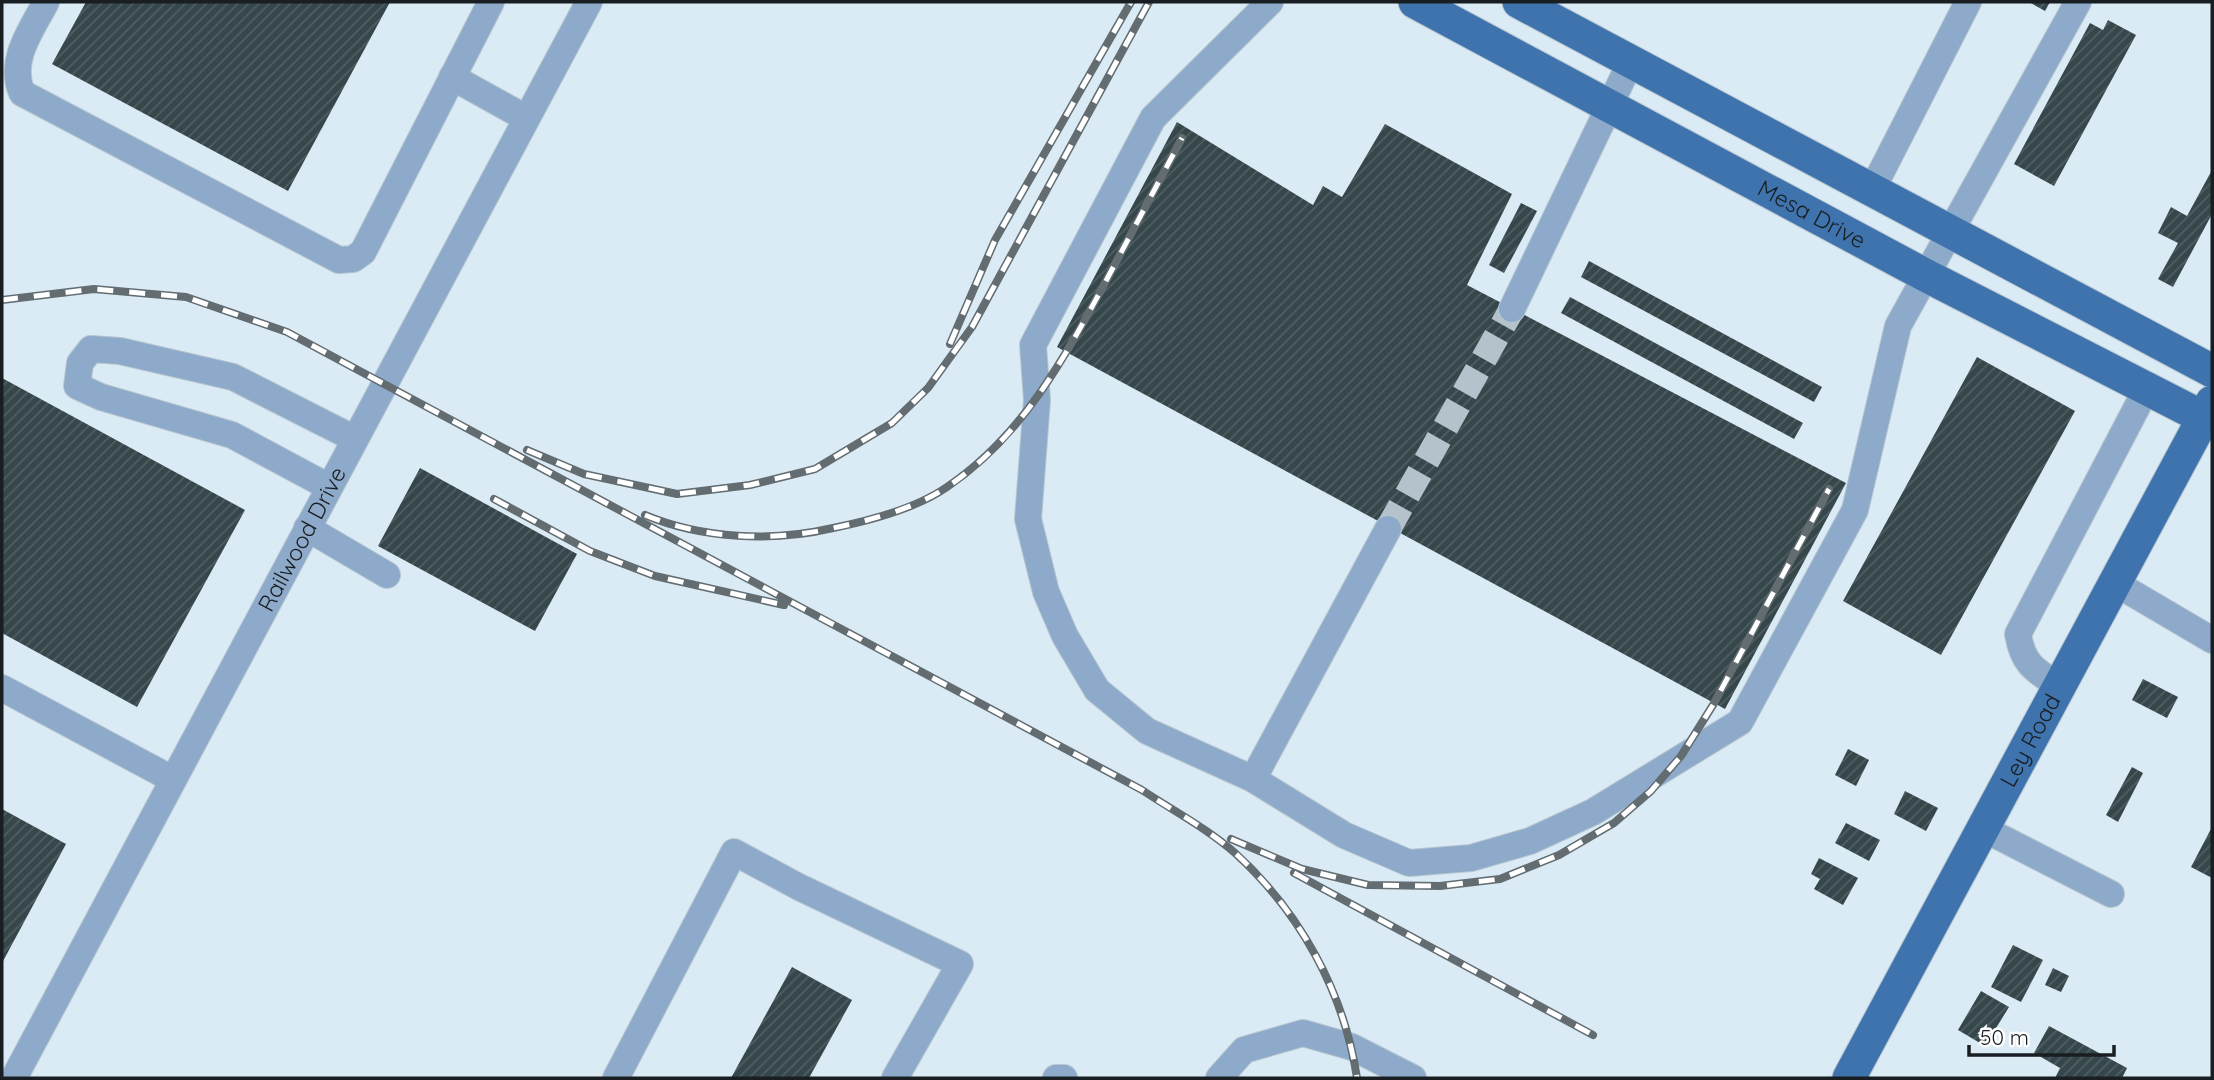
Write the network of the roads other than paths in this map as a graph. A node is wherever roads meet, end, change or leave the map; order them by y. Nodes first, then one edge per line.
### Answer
1 (46, 2) edge
2 (491, 2) edge
3 (589, 2) edge
4 (1270, 2) edge
5 (1415, 2) edge
6 (1519, 2) edge
7 (1968, 2) edge
8 (2078, 2) edge
9 (1631, 61) junction
10 (452, 77) junction
11 (1611, 107) junction
12 (526, 118) junction
13 (1872, 190) junction
14 (1949, 233) junction
15 (1925, 275) junction
16 (1512, 309) tunnel mouth
17 (2212, 371) edge
18 (2147, 388) junction
19 (2209, 414) edge
20 (355, 439) junction
21 (329, 487) junction
22 (307, 528) junction
23 (1388, 529) tunnel mouth
24 (387, 575) dead end
25 (2115, 583) junction
26 (2212, 640) edge
27 (2060, 687) junction
28 (2, 688) edge
29 (172, 779) junction
30 (1252, 779) junction
31 (1984, 829) junction
32 (2112, 894) dead end
33 (11, 1069) edge
34 (616, 1078) edge
35 (895, 1078) edge
36 (1056, 1078) edge
37 (1064, 1078) edge
38 (1219, 1078) edge
39 (1413, 1078) edge
40 (1849, 1078) edge

1 - 10 street
2 - 10 street
3 - 12 street, Railwood Drive
4 - 30 street
5 - 11 main road, Mesa Drive
6 - 9 main road
7 - 13 street
8 - 14 street
9 - 11 street
9 - 13 main road
10 - 12 street
11 - 15 main road, Mesa Drive
11 - 16 street
12 - 20 street, Railwood Drive
13 - 14 main road
14 - 15 street
14 - 17 main road
15 - 18 main road, Mesa Drive
15 - 30 street
18 - 19 main road, Mesa Drive
18 - 27 street
19 - 25 main road, Ley Road
20 - 21 street, Railwood Drive
20 - 21 street
21 - 22 street, Railwood Drive
22 - 24 street
22 - 29 street, Railwood Drive
23 - 30 street
25 - 26 street
25 - 27 main road, Ley Road
27 - 31 main road, Ley Road
28 - 29 street
29 - 33 street, Railwood Drive
31 - 32 street
31 - 40 main road, Ley Road
34 - 35 street
36 - 37 street
38 - 39 street

